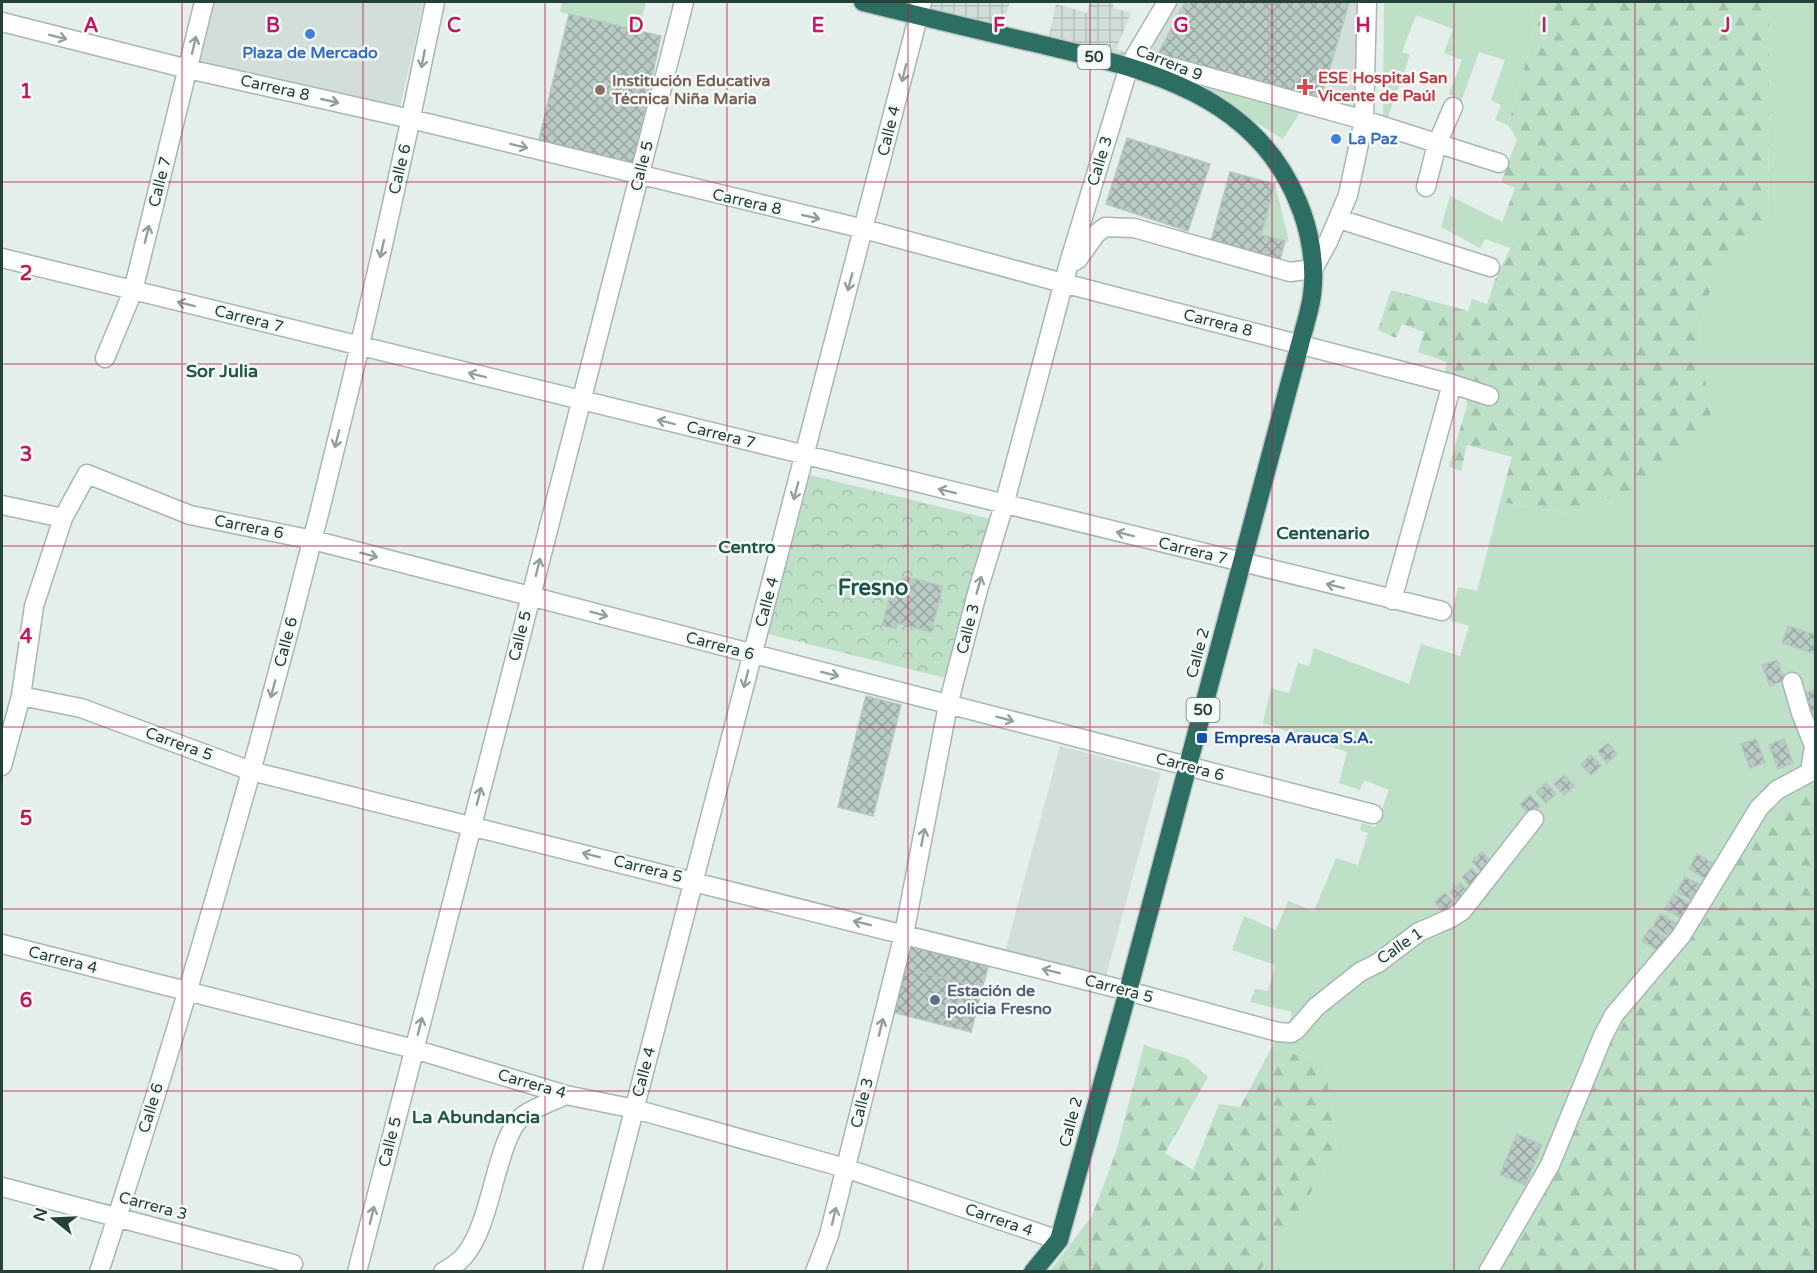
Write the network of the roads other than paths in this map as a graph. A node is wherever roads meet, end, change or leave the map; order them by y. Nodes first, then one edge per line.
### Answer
1 (204, 2) edge
2 (435, 2) edge
3 (684, 2) edge
4 (863, 2) edge
5 (1167, 2) edge
6 (1366, 2) edge
7 (920, 9) edge
8 (2, 22) edge
9 (1132, 62) junction
10 (188, 69) junction
11 (1453, 107) dead end
12 (411, 119) junction
13 (1364, 120) junction
14 (1437, 144) junction
15 (1499, 163) dead end
16 (639, 176) junction
17 (1289, 179) joint
18 (1426, 187) dead end
19 (1339, 219) junction
20 (864, 230) junction
21 (2, 258) edge
22 (1069, 263) junction
23 (1490, 267) dead end
24 (1313, 269) junction
25 (1063, 284) junction
26 (133, 291) junction
27 (1300, 344) junction
28 (360, 346) junction
29 (105, 358) dead end
30 (1452, 384) junction
31 (1489, 396) dead end
32 (581, 401) junction
33 (805, 456) junction
34 (2, 505) edge
35 (1004, 505) junction
36 (63, 518) junction
37 (313, 540) junction
38 (1242, 563) junction
39 (531, 597) junction
40 (1392, 600) junction
41 (1442, 611) dead end
42 (753, 654) junction
43 (1792, 682) dead end
44 (21, 696) junction
45 (948, 705) junction
46 (2, 766) edge
47 (1188, 766) junction
48 (251, 771) junction
49 (1813, 771) edge
50 (1372, 814) dead end
51 (1534, 819) dead end
52 (472, 825) junction
53 (694, 881) junction
54 (904, 934) junction
55 (2, 944) edge
56 (1128, 991) junction
57 (188, 992) junction
58 (1278, 1032) joint
59 (414, 1050) junction
60 (566, 1095) junction
61 (635, 1109) junction
62 (845, 1168) junction
63 (2, 1187) edge
64 (117, 1216) junction
65 (1059, 1240) junction
66 (293, 1264) dead end
67 (99, 1272) edge
68 (357, 1272) edge
69 (443, 1272) edge
70 (592, 1272) edge
71 (815, 1272) edge
72 (1032, 1272) edge
73 (1488, 1272) edge

10 -> 1 street, Calle 7
2 -> 12 street, Calle 6
3 - 16 street, Calle 5
4 - 7 highway, Carrera 9 / 50
5 - 9 street, Calle 3
6 - 13 street
7 - 9 highway, Carrera 9 / 50
7 -> 20 street, Calle 4
8 -> 10 street, Carrera 8
9 - 13 street
9 - 17 highway, Carrera 9 / 50
9 - 22 street, Calle 3
10 -> 12 street, Carrera 8
26 -> 10 street, Calle 7
11 - 14 street
12 -> 16 street, Carrera 8
12 -> 28 street, Calle 6
13 - 14 street
13 - 19 street
14 - 15 street
14 - 18 street
16 -> 20 street, Carrera 8
16 - 32 street, Calle 5
17 - 24 highway, Calle 2 / 50
19 - 23 street
19 - 24 street
20 - 25 street, Carrera 8
20 -> 33 street, Calle 4
21 - 26 street, Carrera 7
22 - 24 street
22 - 25 street, Calle 3
24 - 27 highway, Calle 2 / 50
25 - 27 street, Carrera 8
25 - 35 street, Calle 3
28 -> 26 street, Carrera 7
26 - 29 street, Calle 7
27 - 30 street, Carrera 8
27 - 38 highway, Calle 2 / 50
32 -> 28 street, Carrera 7
28 -> 37 street, Calle 6
30 - 31 street, Carrera 8
30 - 40 street
33 -> 32 street, Carrera 7
39 -> 32 street, Calle 5
35 -> 33 street, Carrera 7
33 -> 42 street, Calle 4
34 - 36 street
38 -> 35 street, Carrera 7
45 -> 35 street, Calle 3
36 - 37 street, Carrera 6
36 - 44 street
37 -> 39 street, Carrera 6
37 -> 48 street, Calle 6
40 -> 38 street, Carrera 7
38 - 47 highway, Calle 2 / 50
39 -> 42 street, Carrera 6
52 -> 39 street, Calle 5
40 - 41 street, Carrera 7
42 -> 45 street, Carrera 6
42 -> 53 street, Calle 4
43 - 49 street
44 - 46 street
44 - 48 street, Carrera 5
45 -> 47 street, Carrera 6
54 -> 45 street, Calle 3
47 - 50 street, Carrera 6
47 - 56 highway, Calle 2 / 50
48 - 52 street, Carrera 5
48 - 57 street, Calle 6
49 - 73 street
51 - 58 street, Calle 1
53 -> 52 street, Carrera 5
59 -> 52 street, Calle 5
54 -> 53 street, Carrera 5
53 - 61 street, Calle 4
56 -> 54 street, Carrera 5
62 -> 54 street, Calle 3
55 - 57 street, Carrera 4
56 - 58 street, Carrera 5
56 - 65 highway, Calle 2 / 50
57 - 59 street, Carrera 4
57 - 64 street, Calle 6
59 - 60 street, Carrera 4
68 -> 59 street, Calle 5
60 - 61 street, Carrera 4
60 - 69 street
61 - 62 street, Carrera 4
61 - 70 street, Calle 4
62 - 65 street, Carrera 4
71 -> 62 street, Calle 3
63 - 64 street, Carrera 3
64 - 66 street, Carrera 3
64 - 67 street, Calle 6
65 - 72 highway, 50

